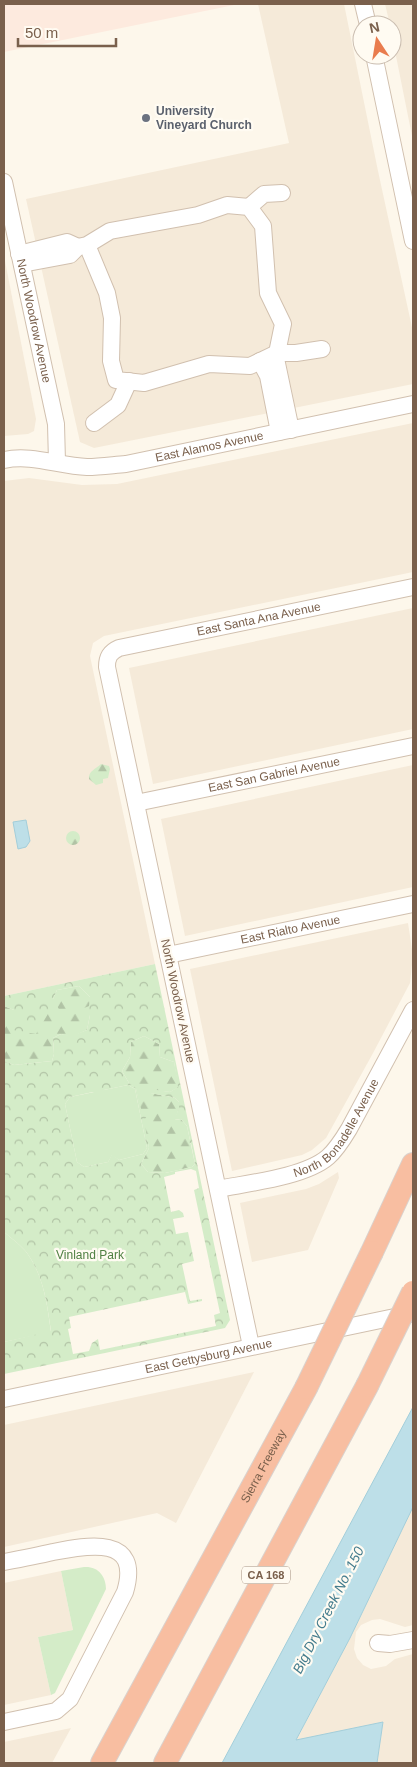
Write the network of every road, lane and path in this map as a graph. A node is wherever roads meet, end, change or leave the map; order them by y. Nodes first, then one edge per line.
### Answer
1 (376, 65) edge
2 (4, 182) edge
3 (282, 193) dead end
4 (250, 207) junction
5 (413, 241) edge
6 (83, 246) junction
7 (20, 259) junction
8 (322, 350) dead end
9 (271, 356) junction
10 (129, 381) junction
11 (413, 404) edge
12 (94, 423) dead end
13 (285, 431) junction
14 (4, 460) edge
15 (57, 462) junction
16 (413, 587) edge
17 (108, 656) joint
18 (413, 746) edge
19 (136, 803) junction
20 (413, 904) edge
21 (168, 955) junction
22 (413, 1010) edge
23 (413, 1164) edge
24 (218, 1189) junction
25 (413, 1292) edge
26 (413, 1313) edge
27 (251, 1346) junction
28 (4, 1399) edge
29 (4, 1562) edge
30 (413, 1640) edge
31 (378, 1643) dead end
32 (4, 1722) edge
33 (102, 1763) edge
34 (165, 1763) edge

1 - 5 street
2 - 7 street, North Woodrow Avenue
3 - 4 street
4 - 6 street
4 - 9 street
6 - 7 street
6 - 10 street
7 - 15 street, North Woodrow Avenue
8 - 9 street
9 - 10 street
9 - 13 street
10 - 12 street
11 - 13 street, East Alamos Avenue
13 - 15 street, East Alamos Avenue
14 - 15 street, East Alamos Avenue
16 - 17 street, East Santa Ana Avenue
17 - 19 street, North Woodrow Avenue
18 - 19 street, East San Gabriel Avenue
19 - 21 street, North Woodrow Avenue
20 - 21 street, East Rialto Avenue
21 - 24 street, North Woodrow Avenue
22 - 24 street, North Bonadelle Avenue
23 - 33 highway, Sierra Freeway, bridge
24 - 27 street, North Woodrow Avenue
25 - 34 highway, CA 168, bridge
26 - 27 street, East Gettysburg Avenue
27 - 28 street, East Gettysburg Avenue
29 - 32 street
30 - 31 street

